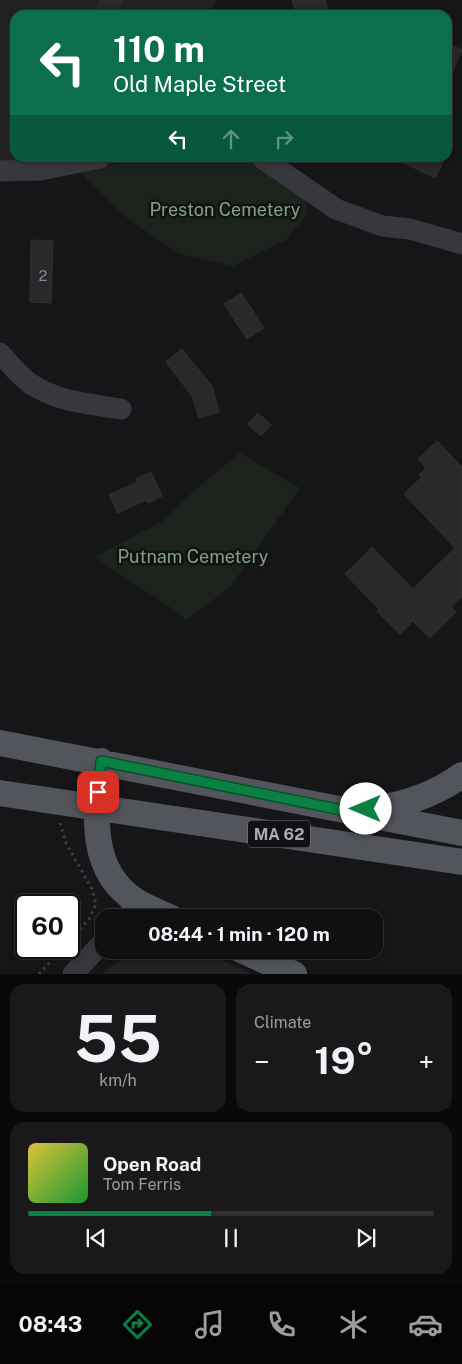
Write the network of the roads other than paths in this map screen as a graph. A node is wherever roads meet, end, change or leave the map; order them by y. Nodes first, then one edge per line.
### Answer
1 (80, 162) edge
2 (268, 162) edge
3 (0, 171) edge
4 (462, 244) edge
5 (0, 353) edge
6 (121, 409) dead end
7 (0, 743) edge
8 (101, 761) junction
9 (462, 774) edge
10 (0, 792) edge
11 (342, 810) junction
12 (96, 817) junction
13 (462, 833) edge
14 (462, 862) edge
15 (131, 909) edge
16 (95, 951) edge
17 (261, 959) edge
18 (73, 974) edge
19 (294, 974) edge

1 - 3 street
2 - 4 street
5 - 6 street
7 - 8 main road, MA 62
8 - 11 main road, MA 62
8 - 12 main road
9 - 11 main road
10 - 12 main road, MA 62
11 - 13 main road, MA 62
12 - 14 main road, MA 62
12 - 15 main road
16 - 18 street
17 - 19 main road

